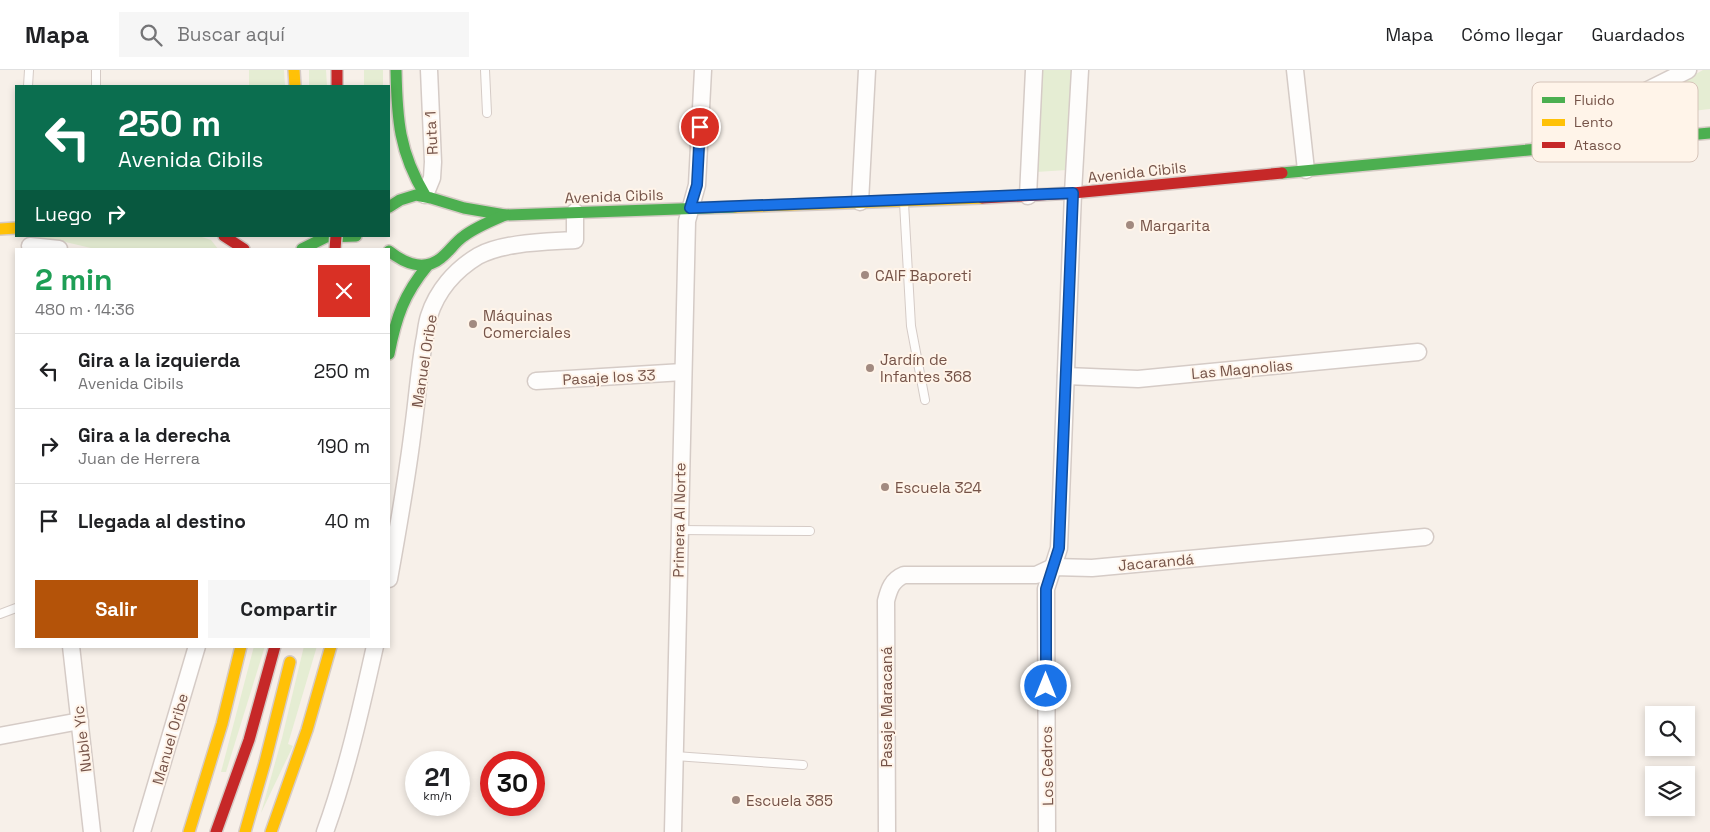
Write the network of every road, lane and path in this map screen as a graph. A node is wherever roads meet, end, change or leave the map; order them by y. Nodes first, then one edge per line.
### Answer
1 (29, 70) edge
2 (96, 70) edge
3 (294, 70) edge
4 (337, 70) edge
5 (396, 70) edge
6 (429, 70) edge
7 (485, 70) edge
8 (703, 70) edge
9 (868, 70) edge
10 (1034, 70) edge
11 (1080, 70) edge
12 (1295, 70) edge
13 (1688, 70) edge
14 (1664, 82) edge
15 (28, 85) edge
16 (96, 85) edge
17 (295, 85) edge
18 (338, 85) edge
19 (487, 113) dead end
20 (1532, 150) edge
21 (1306, 170) junction
22 (1073, 193) junction
23 (1028, 196) junction
24 (432, 198) junction
25 (904, 201) junction
26 (860, 202) junction
27 (390, 206) edge
28 (690, 208) junction
29 (575, 212) junction
30 (505, 214) junction
31 (450, 216) dead end
32 (15, 228) edge
33 (0, 229) edge
34 (453, 230) dead end
35 (226, 237) edge
36 (326, 237) edge
37 (326, 237) edge
38 (366, 240) edge
39 (30, 244) edge
40 (53, 248) edge
41 (244, 248) edge
42 (304, 248) edge
43 (355, 248) edge
44 (449, 250) junction
45 (390, 253) edge
46 (428, 265) junction
47 (390, 349) edge
48 (1418, 352) dead end
49 (683, 372) junction
50 (1066, 376) junction
51 (536, 381) dead end
52 (925, 400) dead end
53 (679, 530) junction
54 (810, 531) dead end
55 (1424, 537) dead end
56 (1054, 567) junction
57 (390, 573) edge
58 (892, 583) joint
59 (15, 608) edge
60 (0, 614) edge
61 (72, 648) edge
62 (196, 648) edge
63 (241, 648) edge
64 (275, 648) edge
65 (331, 648) edge
66 (375, 648) edge
67 (292, 655) dead end
68 (80, 721) junction
69 (0, 736) edge
70 (674, 756) junction
71 (802, 765) dead end
72 (92, 832) edge
73 (142, 832) edge
74 (189, 832) edge
75 (216, 832) edge
76 (245, 832) edge
77 (271, 832) edge
78 (325, 832) edge
79 (673, 832) edge
80 (887, 832) edge
81 (1047, 832) edge

1 - 15 lane
2 - 16 lane
3 - 17 main road
4 - 18 main road
5 - 24 main road
6 - 24 street, Ruta 1
7 - 19 lane
8 - 28 street, Primera Al Norte
9 - 26 street
10 - 23 street
11 - 22 street, Los Cedros
12 - 21 street
13 - 14 street
20 - 21 main road, Avenida Cibils
21 - 22 main road, Avenida Cibils
22 - 23 main road, Avenida Cibils
22 - 50 street, Los Cedros
23 - 25 main road, Avenida Cibils
24 - 27 main road, Avenida Cibils
24 - 30 main road, Avenida Cibils
24 - 31 main road
25 - 26 main road, Avenida Cibils
25 - 52 lane
26 - 28 main road, Avenida Cibils
28 - 29 main road, Avenida Cibils
28 - 49 street, Primera Al Norte
29 - 30 main road, Avenida Cibils
29 - 57 street, Manuel Oribe
30 - 44 main road, Avenida Cibils
32 - 33 main road
34 - 44 main road
35 - 41 main road
36 - 42 main road
37 - 38 main road
38 - 43 main road
39 - 40 street
44 - 46 main road, Avenida Cibils
45 - 46 main road
46 - 47 main road, Avenida Cibils
48 - 50 street, Las Magnolias
49 - 51 street, Pasaje los 33
49 - 53 street, Primera Al Norte
50 - 56 street, Los Cedros
53 - 54 lane
53 - 70 street, Primera Al Norte
55 - 56 street, Jacarandá
56 - 58 street, Jacarandá
56 - 81 street, Los Cedros
58 - 80 street, Pasaje Maracaná
59 - 60 lane
61 - 68 street, Nuble Yic
62 - 73 street, Manuel Oribe
63 - 74 main road
64 - 75 main road
65 - 77 main road
66 - 78 street
67 - 76 main road
68 - 69 street
68 - 72 street, Nuble Yic
70 - 71 lane
70 - 79 street, Primera Al Norte

